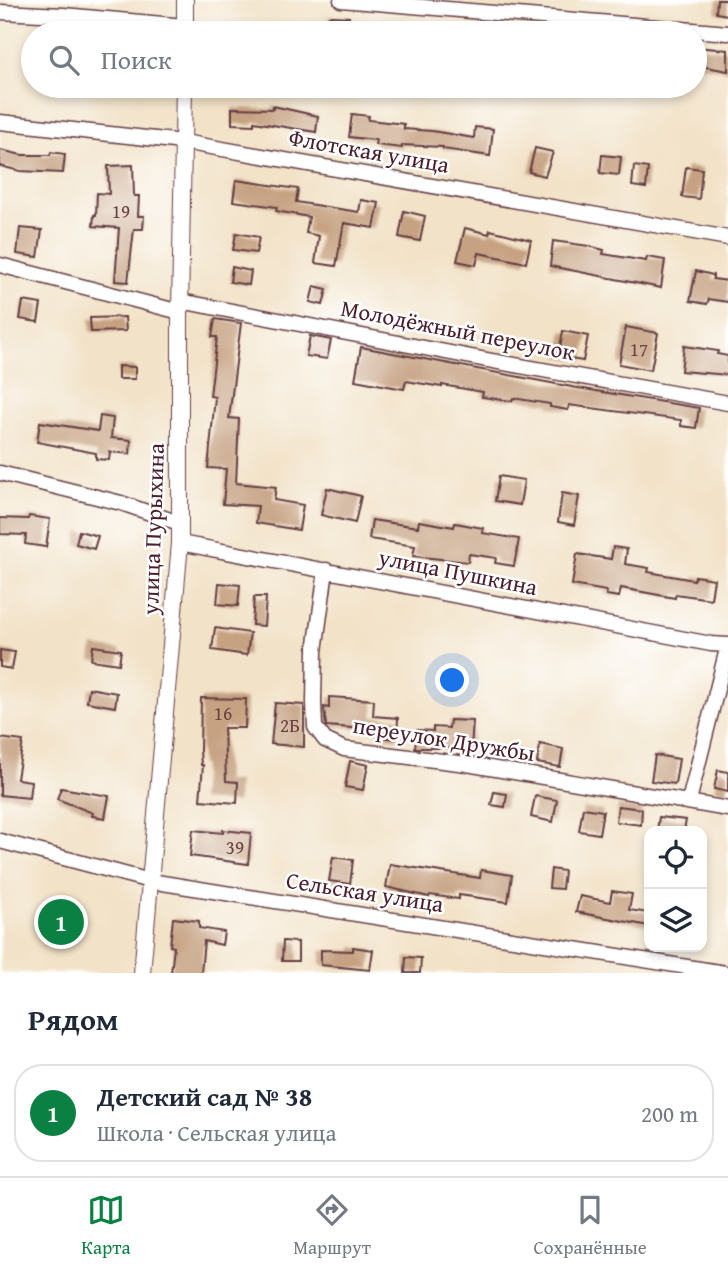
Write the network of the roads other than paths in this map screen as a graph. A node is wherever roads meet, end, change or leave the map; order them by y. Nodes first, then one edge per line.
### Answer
1 (185, 0) edge
2 (341, 0) edge
3 (0, 12) edge
4 (112, 21) edge
5 (185, 21) edge
6 (587, 21) edge
7 (707, 31) edge
8 (728, 33) edge
9 (184, 98) edge
10 (0, 122) edge
11 (183, 142) junction
12 (728, 238) edge
13 (0, 265) edge
14 (180, 306) junction
15 (728, 403) edge
16 (0, 473) edge
17 (179, 523) junction
18 (180, 543) junction
19 (326, 570) junction
20 (728, 645) edge
21 (689, 801) junction
22 (728, 809) edge
23 (0, 841) edge
24 (150, 881) junction
25 (142, 973) edge
26 (725, 973) edge

1 - 5 street
2 - 6 street
3 - 4 street
7 - 8 street
9 - 11 street, улица Пурыхина
10 - 11 street, Флотская улица
11 - 12 street, Флотская улица
11 - 14 street, улица Пурыхина
13 - 14 street, Молодёжный переулок
14 - 15 street, Молодёжный переулок
14 - 17 street, улица Пурыхина
16 - 17 street
17 - 18 street, улица Пурыхина
18 - 19 street, улица Пушкина
18 - 24 street, улица Пурыхина
19 - 20 street, улица Пушкина
19 - 21 street, переулок Дружбы
20 - 21 street
21 - 22 street, переулок Дружбы
23 - 24 street, Сельская улица
24 - 25 street, улица Пурыхина
24 - 26 street, Сельская улица

